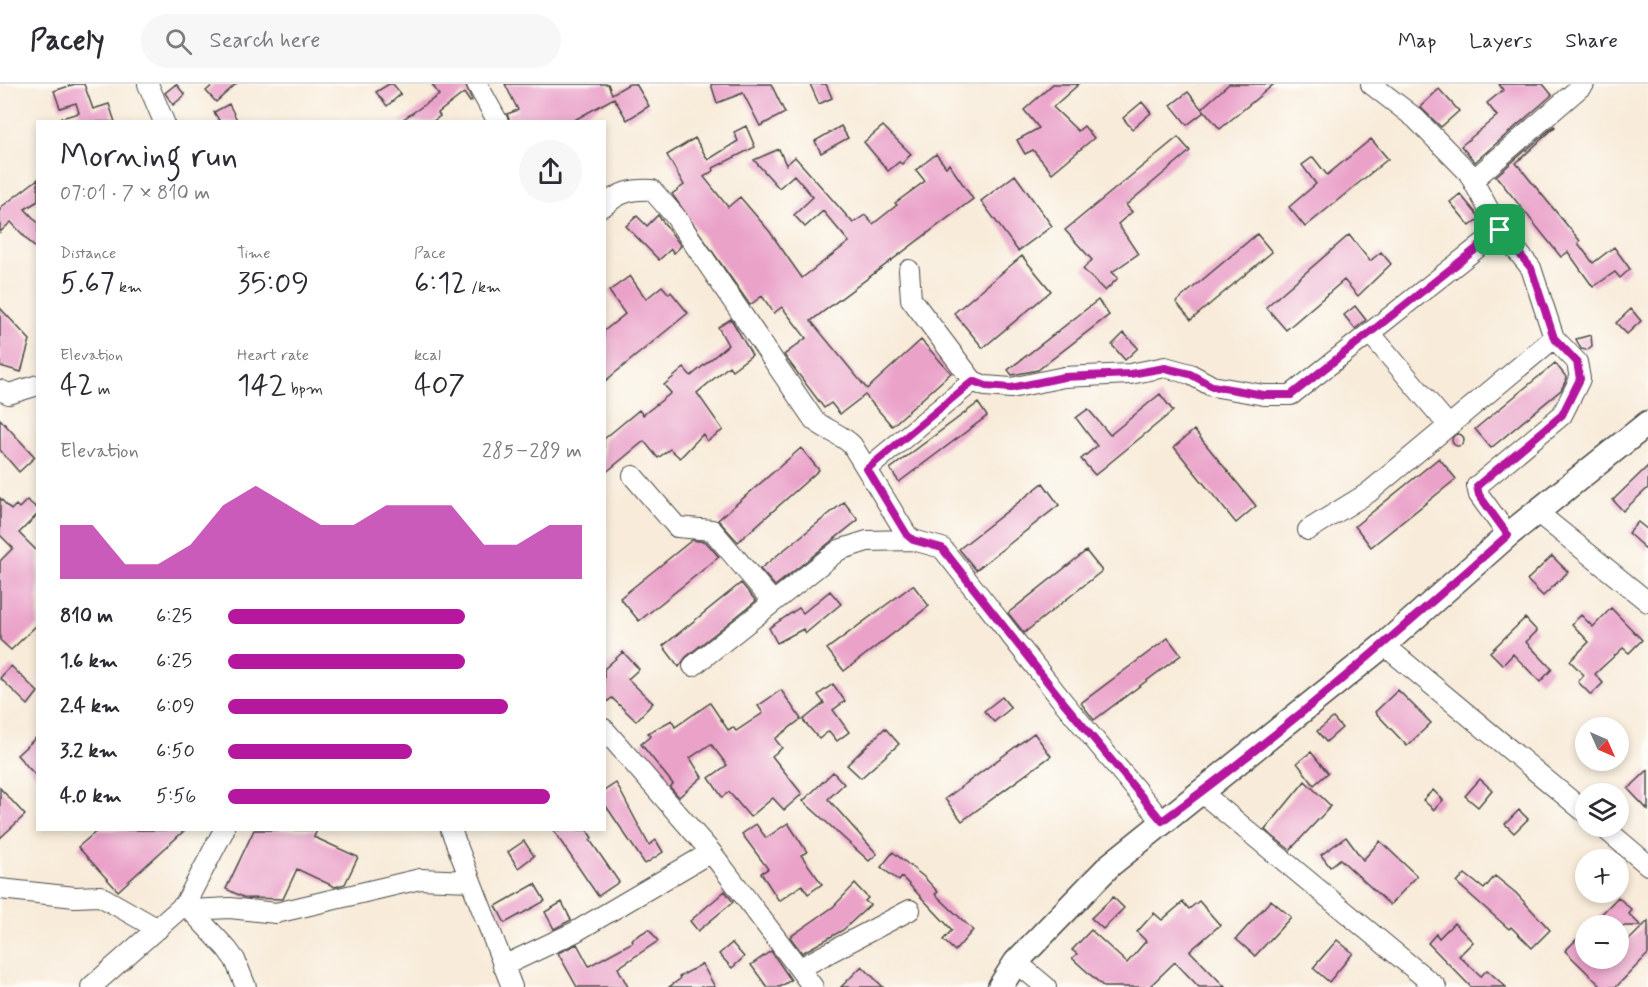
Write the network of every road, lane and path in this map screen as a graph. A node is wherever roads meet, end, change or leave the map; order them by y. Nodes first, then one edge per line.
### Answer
1 (148, 84) edge
2 (477, 84) edge
3 (1371, 84) edge
4 (1584, 84) edge
5 (163, 120) edge
6 (497, 120) edge
7 (1473, 180) junction
8 (606, 204) edge
9 (1500, 230) junction
10 (909, 270) dead end
11 (1370, 333) junction
12 (1554, 338) junction
13 (973, 381) junction
14 (36, 389) edge
15 (0, 390) edge
16 (1648, 423) edge
17 (1449, 426) junction
18 (867, 469) junction
19 (633, 476) dead end
20 (1538, 513) junction
21 (1308, 530) dead end
22 (1508, 535) junction
23 (913, 540) junction
24 (773, 602) junction
25 (1648, 602) edge
26 (1384, 645) junction
27 (693, 666) dead end
28 (606, 731) edge
29 (1202, 792) junction
30 (1575, 804) edge
31 (1162, 821) junction
32 (224, 831) edge
33 (451, 831) edge
34 (1615, 837) edge
35 (711, 852) junction
36 (1648, 865) edge
37 (471, 881) junction
38 (0, 889) edge
39 (187, 907) junction
40 (910, 910) dead end
41 (158, 929) junction
42 (1016, 962) junction
43 (503, 966) junction
44 (800, 968) junction
45 (91, 987) edge
46 (246, 987) edge
47 (512, 987) edge
48 (813, 987) edge
49 (1000, 987) edge
50 (1046, 987) edge
51 (1436, 987) edge

1 - 5 street
2 - 6 street
3 - 7 street
4 - 7 street
7 - 9 street
8 - 18 street
9 - 11 street
9 - 12 street
10 - 13 street
11 - 13 street
11 - 17 street
12 - 17 street
12 - 22 street
13 - 18 street
14 - 15 street
16 - 20 street
17 - 21 street
18 - 23 street
19 - 24 street
20 - 22 street
20 - 25 street
22 - 26 street
23 - 24 street
23 - 31 street
24 - 27 street
26 - 29 street
26 - 30 street
28 - 35 street
29 - 31 street
29 - 51 street
31 - 42 street
32 - 39 street
33 - 37 street
34 - 36 street
35 - 43 street
35 - 44 street
37 - 39 street
37 - 43 street
38 - 41 street
39 - 41 street
39 - 46 street
40 - 44 street
41 - 45 street
42 - 49 street
42 - 50 street
43 - 47 street
44 - 48 street

